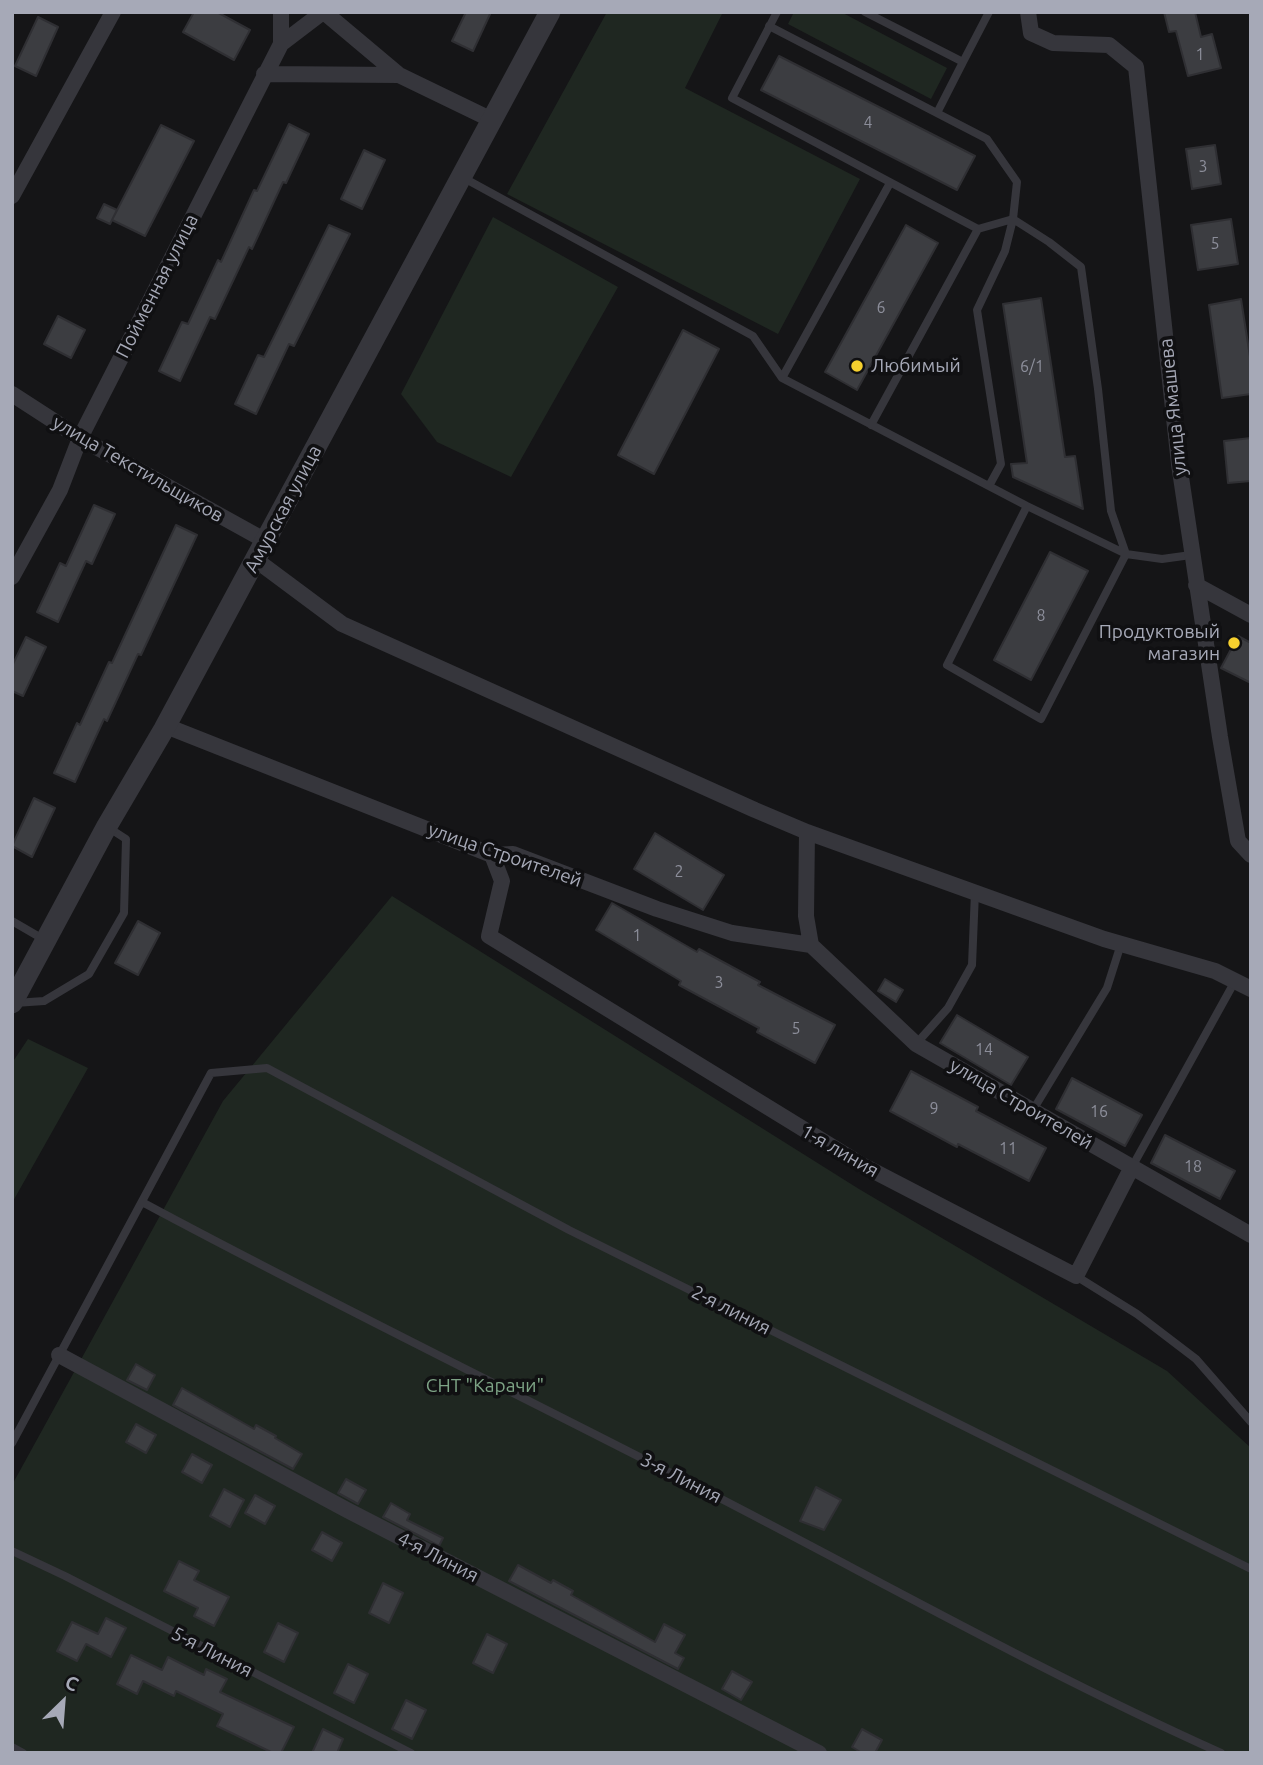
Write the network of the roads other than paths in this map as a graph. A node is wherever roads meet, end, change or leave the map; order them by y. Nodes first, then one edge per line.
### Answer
1 (113, 12) edge
2 (281, 12) edge
3 (324, 12) edge
4 (550, 12) edge
5 (777, 12) edge
6 (865, 12) edge
7 (989, 12) edge
8 (1028, 12) edge
9 (769, 26) junction
10 (281, 44) junction
11 (963, 62) junction
12 (264, 74) junction
13 (399, 75) junction
14 (937, 113) junction
15 (492, 120) junction
16 (461, 177) junction
17 (890, 183) junction
18 (12, 196) edge
19 (1013, 219) junction
20 (978, 229) junction
21 (782, 377) junction
22 (12, 394) edge
23 (870, 425) junction
24 (80, 438) junction
25 (989, 486) junction
26 (1027, 506) junction
27 (266, 541) junction
28 (1126, 554) junction
29 (1191, 555) junction
30 (256, 560) junction
31 (12, 577) edge
32 (1196, 585) junction
33 (1251, 615) edge
34 (166, 726) junction
35 (107, 827) junction
36 (807, 832) junction
37 (492, 855) junction
38 (1251, 855) edge
39 (975, 892) junction
40 (12, 922) edge
41 (45, 940) junction
42 (1121, 944) junction
43 (811, 945) junction
44 (1235, 981) junction
45 (1251, 989) edge
46 (12, 1003) edge
47 (916, 1044) junction
48 (1032, 1111) junction
49 (1132, 1167) junction
50 (142, 1202) junction
51 (1251, 1235) edge
52 (1076, 1276) junction
53 (59, 1355) junction
54 (1251, 1422) edge
55 (12, 1443) edge
56 (12, 1551) edge
57 (1251, 1569) edge
58 (12, 1747) edge
59 (23, 1753) edge
60 (411, 1753) edge
61 (819, 1753) edge
62 (1221, 1753) edge

1 - 18 street
2 - 10 street
3 - 10 street, Пойменная улица
3 - 13 street
4 - 15 street, Амурская улица
5 - 9 lane
6 - 11 lane
7 - 11 lane
8 - 29 street, улица Ямашева
9 - 14 lane
9 - 17 lane
10 - 12 street, Пойменная улица
11 - 14 lane
12 - 13 street
12 - 24 street, Пойменная улица
13 - 15 street
14 - 19 lane
15 - 16 street, Амурская улица
16 - 21 lane
16 - 27 street, Амурская улица
17 - 20 lane
17 - 21 lane
19 - 20 lane
19 - 25 lane
19 - 28 lane
20 - 23 lane
21 - 23 lane
22 - 24 street, улица Текстильщиков
23 - 25 lane
24 - 27 street, улица Текстильщиков
24 - 31 street, Пойменная улица
25 - 26 lane
26 - 28 lane
26 - 28 lane
27 - 30 street, Амурская улица
28 - 29 lane
29 - 32 street, улица Ямашева
30 - 34 street, Амурская улица
30 - 36 street
32 - 33 street
32 - 38 street, улица Ямашева
34 - 35 street, Амурская улица
34 - 37 street, улица Строителей
35 - 41 street, Амурская улица
35 - 46 lane
36 - 39 street
36 - 43 street
37 - 43 street, улица Строителей
37 - 52 street, 1-я линия
39 - 42 street
39 - 47 lane
40 - 41 lane
41 - 46 street, Амурская улица
42 - 44 street
42 - 48 lane
43 - 47 street, улица Строителей
44 - 45 street
44 - 49 lane
47 - 48 street, улица Строителей
48 - 49 street, улица Строителей
49 - 51 street, улица Строителей
49 - 52 street
50 - 53 lane
50 - 57 lane, 2-я линия
50 - 62 lane, 3-я Линия
52 - 54 lane, 1-я линия
53 - 55 lane
53 - 61 street, 4-я Линия
56 - 60 lane, 5-я Линия
58 - 59 lane

